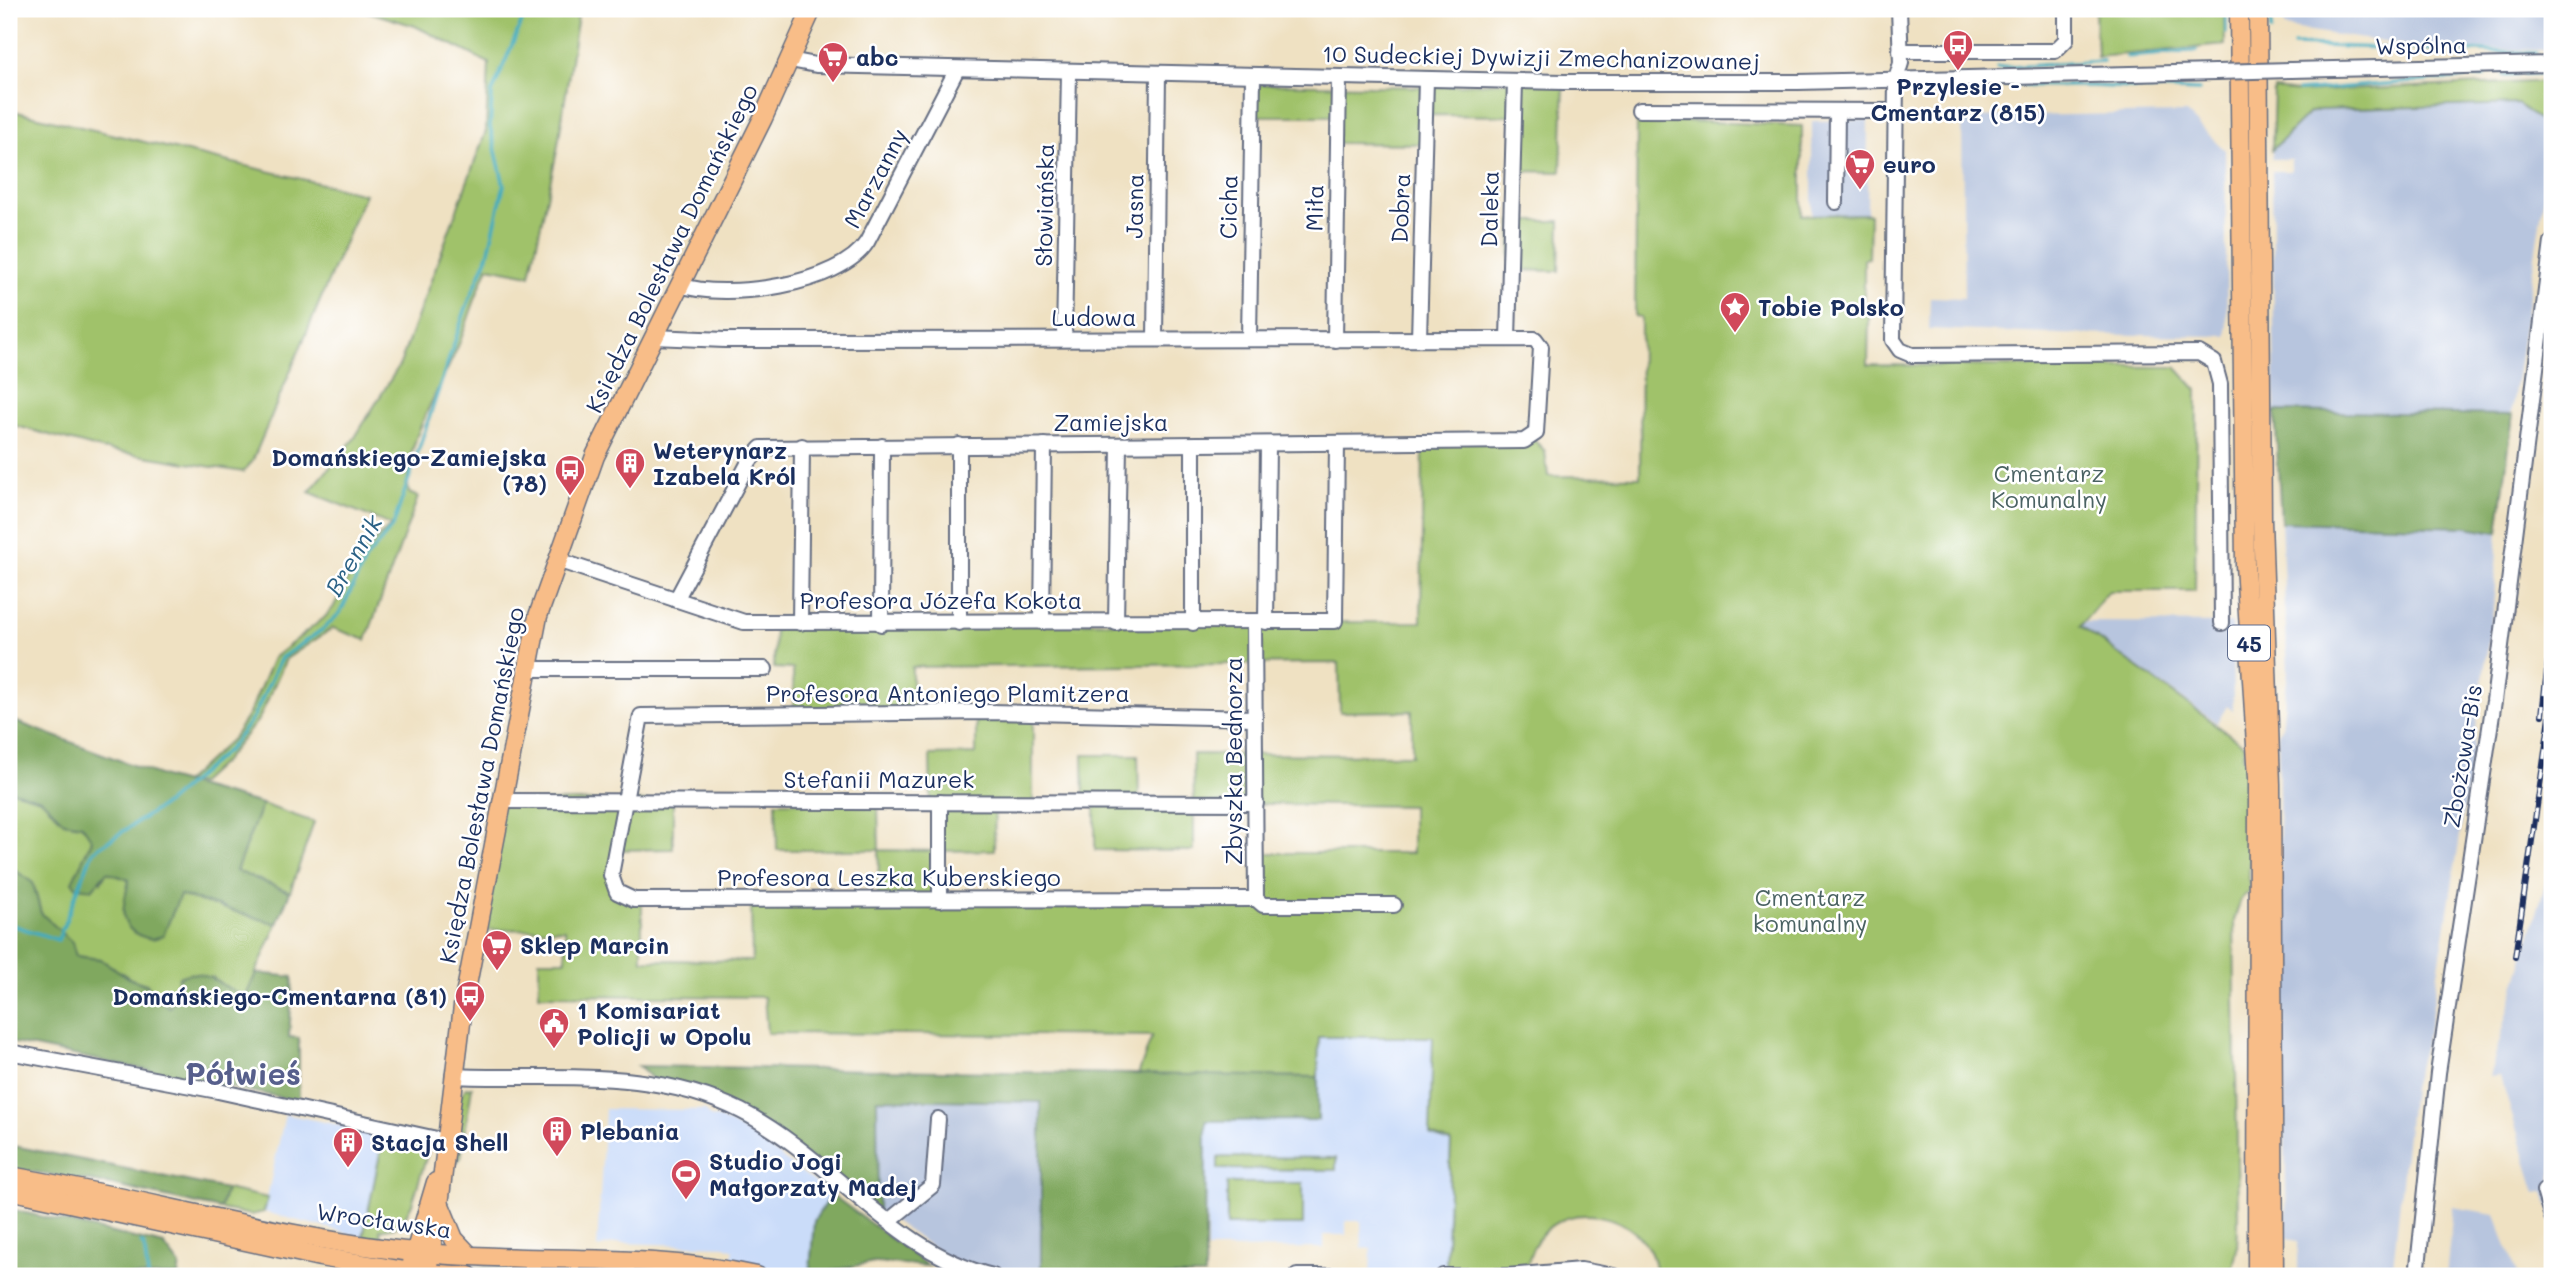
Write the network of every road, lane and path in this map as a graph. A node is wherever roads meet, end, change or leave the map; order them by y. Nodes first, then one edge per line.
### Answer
1 (812, 9) edge
2 (1899, 9) edge
3 (2066, 9) edge
4 (2239, 9) edge
5 (2258, 9) edge
6 (1900, 51) junction
7 (790, 60) junction
8 (2552, 64) edge
9 (957, 69) junction
10 (2291, 71) joint
11 (1069, 72) junction
12 (1158, 74) junction
13 (1253, 76) junction
14 (1339, 77) junction
15 (1426, 79) junction
16 (1896, 79) junction
17 (1515, 81) junction
18 (1639, 110) dead end
19 (1836, 111) junction
20 (1895, 111) junction
21 (1836, 202) dead end
22 (2552, 242) edge
23 (680, 285) junction
24 (654, 337) junction
25 (1535, 338) joint
26 (1064, 339) junction
27 (1249, 339) junction
28 (1419, 339) junction
29 (1508, 339) junction
30 (1155, 340) junction
31 (1335, 340) junction
32 (1337, 443) junction
33 (1268, 444) junction
34 (959, 445) junction
35 (1044, 445) junction
36 (1119, 445) junction
37 (1193, 445) junction
38 (802, 446) junction
39 (882, 446) junction
40 (557, 560) junction
41 (676, 600) junction
42 (1042, 622) junction
43 (1260, 622) junction
44 (800, 623) junction
45 (959, 623) junction
46 (1116, 623) junction
47 (1193, 623) junction
48 (2221, 623) dead end
49 (881, 624) junction
50 (765, 668) dead end
51 (525, 669) junction
52 (641, 716) joint
53 (1255, 718) junction
54 (501, 801) junction
55 (624, 801) junction
56 (940, 802) junction
57 (1256, 803) junction
58 (940, 900) junction
59 (1256, 900) junction
60 (1394, 905) dead end
61 (9, 1052) edge
62 (453, 1076) junction
63 (939, 1119) dead end
64 (446, 1141) junction
65 (442, 1166) junction
66 (9, 1176) edge
67 (9, 1189) edge
68 (2544, 1191) dead end
69 (439, 1205) junction
70 (2552, 1217) edge
71 (890, 1220) junction
72 (422, 1253) junction
73 (469, 1255) junction
74 (384, 1272) edge
75 (418, 1274) edge
76 (469, 1276) edge
77 (757, 1276) edge
78 (993, 1276) edge
79 (1297, 1276) edge
80 (1343, 1276) edge
81 (1360, 1276) edge
82 (1369, 1276) edge
83 (1443, 1276) edge
84 (1614, 1276) edge
85 (2257, 1276) edge
86 (2274, 1276) edge
87 (2417, 1276) edge

1 - 7 main road, Księdza Bolesława Domańskiego
2 - 6 street
3 - 6 street
4 - 85 main road, 45
5 - 86 main road, 45
6 - 16 street
7 - 9 street, 10 Sudeckiej Dywizji Zmechanizowanej
7 - 23 main road, Księdza Bolesława Domańskiego
8 - 10 street, Wspólna
9 - 11 street, 10 Sudeckiej Dywizji Zmechanizowanej
9 - 23 street, Marzanny
10 - 16 street, 10 Sudeckiej Dywizji Zmechanizowanej, bridge
11 - 12 street, 10 Sudeckiej Dywizji Zmechanizowanej
11 - 26 street, Słowiańska
12 - 13 street, 10 Sudeckiej Dywizji Zmechanizowanej
12 - 30 street, Jasna
13 - 14 street, 10 Sudeckiej Dywizji Zmechanizowanej
13 - 27 street, Cicha
14 - 15 street, 10 Sudeckiej Dywizji Zmechanizowanej
14 - 31 street, Miła
15 - 17 street, 10 Sudeckiej Dywizji Zmechanizowanej
15 - 28 street, Dobra
16 - 17 street, 10 Sudeckiej Dywizji Zmechanizowanej
16 - 20 street
17 - 29 street, Daleka
18 - 19 street
19 - 20 street
19 - 21 street
20 - 48 street
22 - 87 street, Zbożowa-Bis
23 - 24 main road, Księdza Bolesława Domańskiego
24 - 26 street, Ludowa
24 - 40 main road, Księdza Bolesława Domańskiego
25 - 29 street, Ludowa
25 - 32 street, Zamiejska
26 - 30 street, Ludowa
27 - 30 street, Ludowa
27 - 31 street, Ludowa
28 - 29 street, Ludowa
28 - 31 street, Ludowa
32 - 33 street, Zamiejska
32 - 43 street, Profesora Józefa Kokota
33 - 37 street, Zamiejska
33 - 43 street, Zbyszka Bednorza
34 - 35 street, Zamiejska
34 - 39 street, Zamiejska
34 - 45 street
35 - 36 street, Zamiejska
35 - 42 street
36 - 37 street, Zamiejska
36 - 46 street
37 - 47 street
38 - 39 street, Zamiejska
38 - 41 street, Zamiejska
38 - 44 street
39 - 49 street
40 - 41 street, Profesora Józefa Kokota
40 - 51 main road, Księdza Bolesława Domańskiego
41 - 44 street, Profesora Józefa Kokota
42 - 45 street, Profesora Józefa Kokota
42 - 46 street, Profesora Józefa Kokota
43 - 47 street, Profesora Józefa Kokota
43 - 53 street, Zbyszka Bednorza
44 - 49 street, Profesora Józefa Kokota
45 - 49 street, Profesora Józefa Kokota
46 - 47 street, Profesora Józefa Kokota
50 - 51 street
51 - 54 main road, Księdza Bolesława Domańskiego
52 - 53 street, Profesora Antoniego Plamitzera
52 - 55 street, Profesora Leszka Kuberskiego
53 - 57 street, Zbyszka Bednorza
54 - 55 street, Stefanii Mazurek
54 - 62 main road, Księdza Bolesława Domańskiego
55 - 56 street, Stefanii Mazurek
55 - 58 street, Profesora Leszka Kuberskiego
56 - 57 street, Stefanii Mazurek
56 - 58 street
57 - 59 street, Zbyszka Bednorza
58 - 59 street, Profesora Leszka Kuberskiego
59 - 60 street, Profesora Leszka Kuberskiego
61 - 64 street
62 - 64 main road, Księdza Bolesława Domańskiego
62 - 71 street
63 - 71 street
64 - 65 main road, Księdza Bolesława Domańskiego
65 - 69 main road, Księdza Bolesława Domańskiego
65 - 72 main road, Księdza Bolesława Domańskiego
66 - 72 main road, Wrocławska
67 - 74 main road, Wrocławska
68 - 70 street
69 - 72 main road, Księdza Bolesława Domańskiego
69 - 73 main road
71 - 78 street
72 - 73 main road, Wrocławska
72 - 75 main road
73 - 77 main road, Wrocławska
74 - 75 main road, Wrocławska
75 - 76 main road, Wrocławska
79 - 80 street
81 - 82 street
83 - 84 street

